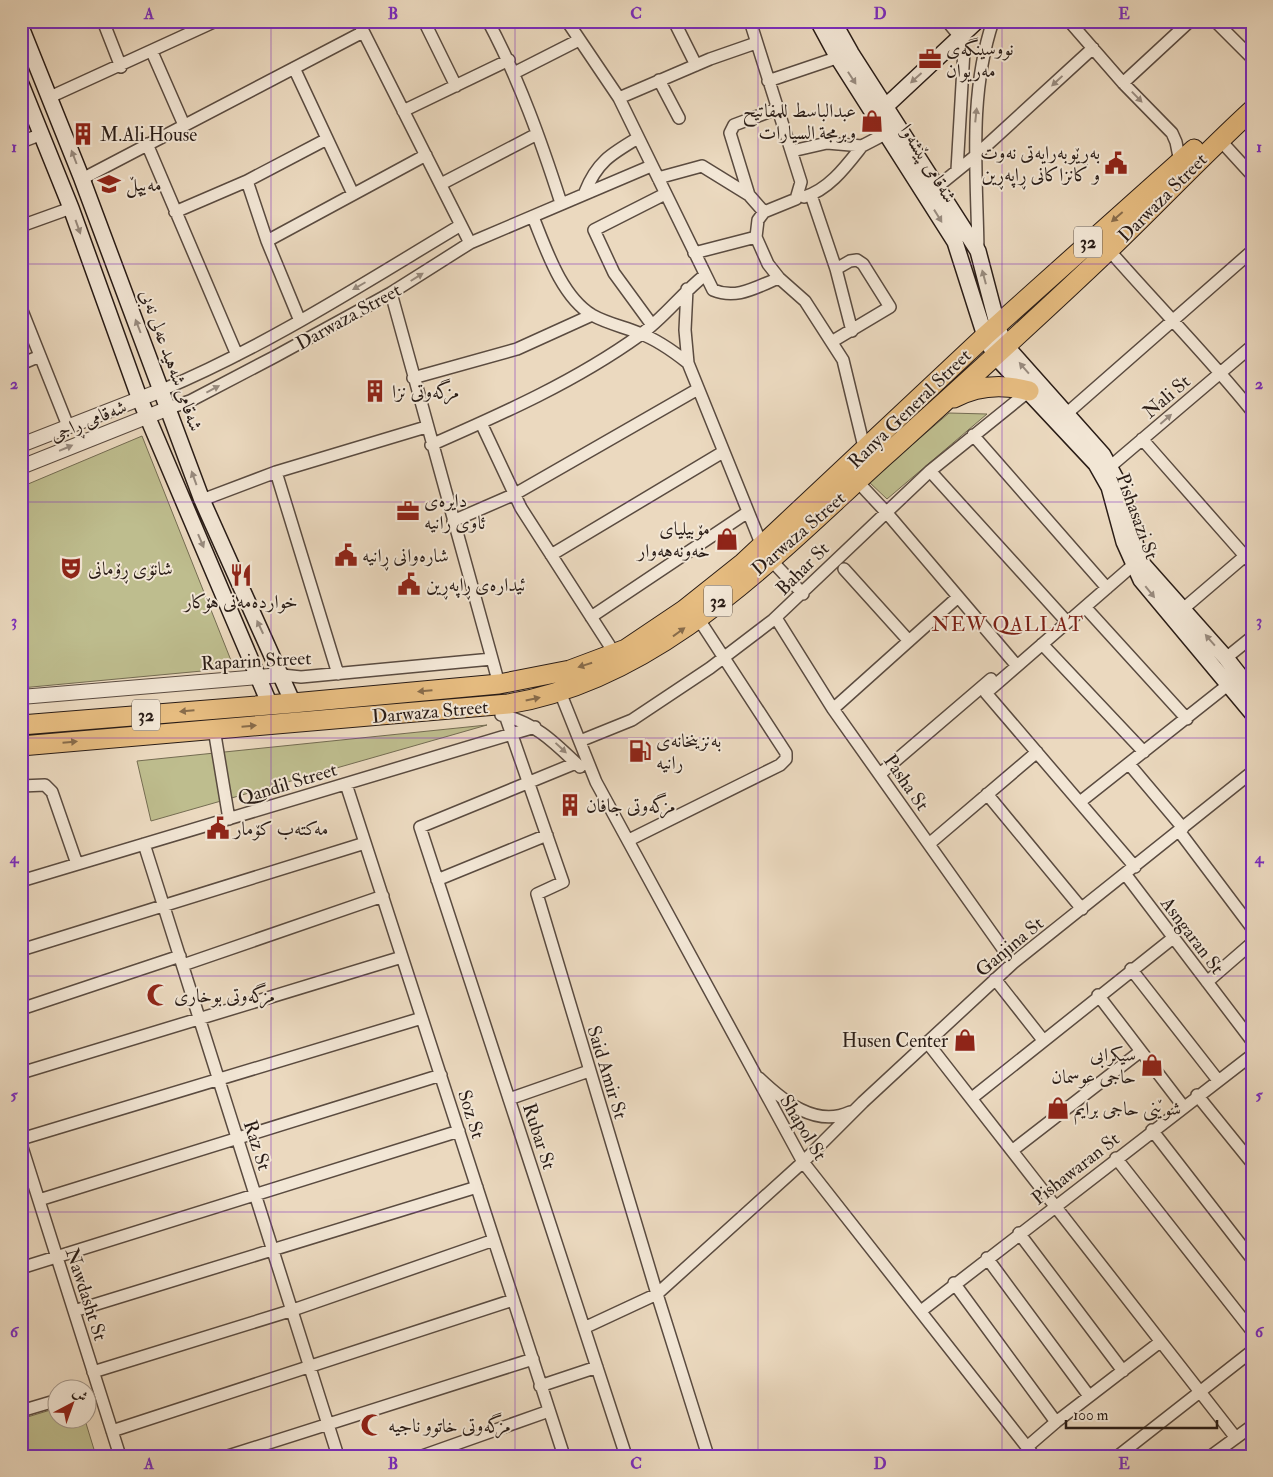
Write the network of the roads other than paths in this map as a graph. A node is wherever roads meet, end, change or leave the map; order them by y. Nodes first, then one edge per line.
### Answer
1 (103, 21) edge
2 (216, 21) edge
3 (358, 21) edge
4 (424, 21) edge
5 (488, 21) edge
6 (567, 21) edge
7 (674, 21) edge
8 (750, 21) edge
9 (818, 21) edge
10 (833, 21) edge
11 (947, 21) edge
12 (977, 21) edge
13 (993, 21) edge
14 (1190, 21) edge
15 (1215, 21) edge
16 (1076, 23) edge
17 (21, 27) edge
18 (191, 27) edge
19 (363, 32) junction
20 (961, 38) junction
21 (579, 40) junction
22 (756, 42) junction
23 (1093, 48) junction
24 (152, 52) junction
25 (844, 55) junction
26 (1252, 58) edge
27 (509, 60) junction
28 (696, 65) junction
29 (121, 67) junction
30 (294, 68) junction
31 (514, 73) junction
32 (659, 80) junction
33 (768, 82) junction
34 (1123, 83) junction
35 (21, 84) edge
36 (456, 86) junction
37 (1252, 96) edge
38 (50, 97) junction
39 (618, 98) junction
40 (885, 107) junction
41 (779, 108) junction
42 (1252, 110) edge
43 (404, 111) junction
44 (679, 118) dead end
45 (184, 125) junction
46 (887, 133) junction
47 (42, 134) junction
48 (537, 134) junction
49 (638, 138) junction
50 (327, 139) junction
51 (1220, 140) junction
52 (21, 142) edge
53 (147, 144) junction
54 (862, 146) junction
55 (792, 151) junction
56 (426, 155) junction
57 (974, 157) junction
58 (1180, 162) junction
59 (651, 166) junction
60 (957, 170) junction
61 (1252, 175) edge
62 (658, 178) junction
63 (82, 179) junction
64 (247, 181) junction
65 (441, 184) junction
66 (937, 187) junction
67 (585, 192) junction
68 (353, 194) junction
69 (665, 194) junction
70 (749, 195) junction
71 (811, 195) junction
72 (796, 199) junction
73 (561, 203) junction
74 (70, 208) junction
75 (174, 212) junction
76 (764, 212) junction
77 (533, 217) junction
78 (461, 225) junction
79 (21, 226) edge
80 (756, 237) junction
81 (267, 241) junction
82 (470, 243) junction
83 (1109, 250) junction
84 (978, 251) junction
85 (1252, 251) edge
86 (694, 253) junction
87 (836, 268) junction
88 (705, 275) junction
89 (779, 278) junction
90 (687, 289) junction
91 (391, 293) junction
92 (21, 308) edge
93 (592, 315) junction
94 (300, 321) junction
95 (1171, 321) junction
96 (652, 325) junction
97 (852, 330) junction
98 (991, 330) junction
99 (642, 334) junction
100 (833, 341) junction
101 (1252, 346) edge
102 (1000, 351) junction
103 (236, 355) junction
104 (40, 356) junction
105 (688, 363) junction
106 (21, 364) edge
107 (1221, 372) junction
108 (413, 378) junction
109 (698, 389) junction
110 (162, 390) junction
111 (1029, 391) junction
112 (139, 397) junction
113 (169, 408) junction
114 (938, 408) junction
115 (1252, 412) edge
116 (1065, 415) junction
117 (147, 416) junction
118 (480, 423) junction
119 (68, 426) junction
120 (426, 427) junction
121 (973, 435) junction
122 (1142, 440) junction
123 (21, 445) edge
124 (432, 445) junction
125 (865, 451) junction
126 (723, 452) junction
127 (21, 467) edge
128 (930, 471) junction
129 (1105, 471) junction
130 (276, 472) junction
131 (856, 481) junction
132 (514, 494) junction
133 (202, 500) junction
134 (748, 512) junction
135 (886, 512) junction
136 (453, 521) junction
137 (766, 552) junction
138 (551, 554) junction
139 (1249, 556) edge
140 (1136, 562) junction
141 (844, 569) dead end
142 (1107, 588) junction
143 (803, 594) junction
144 (958, 598) junction
145 (1085, 607) junction
146 (1183, 609) junction
147 (591, 617) junction
148 (698, 618) junction
149 (776, 618) junction
150 (1067, 622) junction
151 (1252, 636) edge
152 (909, 641) junction
153 (1042, 644) junction
154 (615, 654) junction
155 (725, 657) junction
156 (1226, 658) junction
157 (492, 659) junction
158 (1015, 663) junction
159 (282, 674) junction
160 (338, 674) junction
161 (259, 676) junction
162 (498, 684) junction
163 (1229, 684) junction
164 (1252, 691) edge
165 (560, 692) junction
166 (21, 697) edge
167 (293, 703) junction
168 (270, 705) junction
169 (470, 708) junction
170 (833, 709) junction
171 (1252, 713) edge
172 (505, 716) junction
173 (1187, 718) junction
174 (21, 725) edge
175 (535, 727) junction
176 (214, 729) junction
177 (512, 734) junction
178 (580, 741) junction
179 (21, 746) edge
180 (1037, 752) junction
181 (1144, 752) junction
182 (576, 763) junction
183 (1129, 764) junction
184 (1252, 772) edge
185 (880, 774) junction
186 (596, 782) junction
187 (529, 783) junction
188 (346, 784) junction
189 (21, 786) edge
190 (987, 794) junction
191 (1080, 802) junction
192 (229, 819) junction
193 (1181, 830) junction
194 (546, 835) junction
195 (629, 840) junction
196 (366, 843) junction
197 (144, 844) junction
198 (929, 844) junction
199 (76, 864) junction
200 (1135, 867) junction
201 (1126, 875) junction
202 (437, 880) junction
203 (21, 881) edge
204 (383, 896) junction
205 (164, 906) junction
206 (1082, 909) junction
207 (1252, 928) edge
208 (1173, 938) junction
209 (1252, 943) edge
210 (21, 950) edge
211 (402, 957) junction
212 (182, 960) junction
213 (1013, 963) junction
214 (1132, 969) junction
215 (995, 979) junction
216 (1207, 982) junction
217 (1098, 995) junction
218 (21, 1009) edge
219 (200, 1018) junction
220 (422, 1018) junction
221 (1043, 1040) junction
222 (1252, 1041) edge
223 (927, 1042) junction
224 (1141, 1051) junction
225 (1252, 1055) edge
226 (746, 1059) junction
227 (589, 1070) junction
228 (21, 1073) edge
229 (441, 1076) junction
230 (219, 1079) junction
231 (1217, 1080) junction
232 (1197, 1095) junction
233 (972, 1098) junction
234 (509, 1099) junction
235 (863, 1102) junction
236 (1183, 1106) junction
237 (1152, 1130) junction
238 (459, 1131) junction
239 (238, 1138) junction
240 (21, 1139) edge
241 (1013, 1150) junction
242 (23, 1151) edge
243 (1116, 1158) junction
244 (803, 1162) junction
245 (1252, 1163) edge
246 (477, 1187) junction
247 (256, 1194) junction
248 (39, 1200) junction
249 (1055, 1206) junction
250 (1019, 1233) junction
251 (494, 1240) junction
252 (273, 1250) junction
253 (57, 1256) junction
254 (987, 1258) junction
255 (1252, 1259) edge
256 (21, 1268) edge
257 (954, 1283) junction
258 (657, 1294) junction
259 (513, 1300) junction
260 (292, 1310) junction
261 (74, 1311) junction
262 (921, 1311) junction
263 (584, 1328) junction
264 (1252, 1330) edge
265 (1160, 1342) junction
266 (1252, 1351) edge
267 (532, 1360) junction
268 (310, 1366) junction
269 (597, 1367) junction
270 (1123, 1371) junction
271 (93, 1372) junction
272 (93, 1380) edge
273 (540, 1386) junction
274 (1200, 1392) junction
275 (1089, 1396) junction
276 (98, 1400) edge
277 (48, 1403) edge
278 (21, 1411) edge
279 (549, 1411) junction
280 (1056, 1422) junction
281 (327, 1423) junction
282 (1252, 1426) edge
283 (112, 1431) junction
284 (1236, 1438) junction
285 (1031, 1451) edge
286 (120, 1456) edge
287 (228, 1456) edge
288 (338, 1456) edge
289 (422, 1456) edge
290 (564, 1456) edge
291 (626, 1456) edge
292 (708, 1456) edge
293 (1118, 1456) edge
294 (1211, 1456) edge

1 - 29 street
2 - 18 street
3 - 19 street
4 - 36 street
5 - 27 street
6 - 21 street
7 - 28 street
8 - 22 street
9 - 25 main road, شەقامی پێشەوا
10 - 25 main road, شەقامی پێشەوا
11 - 20 street
12 - 20 main road
57 -> 13 street
14 - 34 street
15 - 26 street
16 - 23 street
17 - 38 main road, شەقامی شەهید عەلی نەبی
18 - 24 street
19 - 30 street
19 - 43 street
20 -> 40 main road
20 - 60 street
21 - 31 street
21 - 39 street
22 - 28 street
22 - 33 street
23 - 34 street
23 -> 57 street
24 - 29 street
24 - 45 street
25 - 33 street
25 - 40 main road, شەقامی پێشەوا
25 -> 46 main road, شەقامی پێشەوا
27 - 31 street
27 - 36 street
28 - 32 street
29 - 38 street
30 - 45 street
30 - 50 street
31 - 48 street
32 - 39 street
32 - 44 street
33 - 41 street
34 -> 58 street
35 - 47 main road
36 - 43 street
37 - 58 highway, Ranya General Street / 32
63 -> 38 main road, شەقامی شەهید عەلی نەبی
39 - 49 street
40 - 66 main road, شەقامی پێشەوا
41 - 55 street
41 - 70 street
42 - 51 highway, Darwaza Street / 32
43 - 56 street
45 - 53 street
46 - 54 street
46 -> 98 main road, شەقامی پێشەوا
47 - 52 street
47 - 74 main road
48 - 65 street
48 - 73 street
49 - 59 street
49 - 67 street
50 - 64 street
50 - 68 street
51 - 61 street
51 - 83 highway, Darwaza Street / 32
53 - 63 street
53 - 75 street
54 - 55 street
54 - 71 street
55 - 72 street
56 - 65 street
56 - 68 street
57 - 60 street
57 - 84 street
58 -> 98 highway, Ranya General Street / 32
59 - 62 street
59 - 67 street, Darwaza Street
60 - 66 street
62 - 69 street
62 - 70 street
110 -> 63 main road, شەقامی شەهید عەلی نەبی
64 - 75 street
64 - 81 street
65 - 78 street
66 - 84 main road, شەقامی پێشەوا
67 - 73 street, Darwaza Street
68 - 81 street
69 - 86 street
69 - 96 street
70 - 76 street
71 - 72 street
71 - 87 street
72 - 76 street
73 - 77 street, Darwaza Street
74 - 79 street
74 -> 112 main road
75 - 103 street
76 - 80 street
77 - 82 street, Darwaza Street
77 - 93 street
78 - 82 street
78 -> 94 street, Darwaza Street
80 - 86 street
80 - 89 street
81 - 94 street
91 -> 82 street, Darwaza Street
83 - 95 street
83 - 102 highway, Darwaza Street / 32
98 -> 84 main road, شەقامی پێشەوا
85 - 95 street
86 - 88 street
87 - 97 street
87 - 97 street
88 - 89 street
88 - 90 street
89 - 100 street
90 - 96 street
90 - 105 street
91 - 108 street
113 -> 91 street, Darwaza Street
92 - 104 street
93 - 99 street
93 - 108 street
94 - 103 street, Darwaza Street
95 - 107 street
95 - 116 street
96 - 99 street
97 - 100 street
98 - 102 main road, Pishasazi St
98 - 125 highway, Ranya General Street / 32
99 - 105 street
99 - 118 street
100 - 125 street
101 - 107 street, Nali St
102 - 111 main road, Pishasazi St
102 - 114 highway, Darwaza Street / 32
116 -> 102 main road, Pishasazi St
103 - 110 street, Darwaza Street
104 - 106 street
104 - 119 street
105 - 109 street
107 - 115 street
122 -> 107 street, Nali St
108 - 120 street
109 - 126 street
109 - 132 street
110 - 112 street, شەقامی ڕاجی
110 - 113 main road, شەقامی شەهید عەلی نەبی
111 - 114 highway
111 - 121 street, Bahar St
111 - 129 main road, Pishasazi St
112 - 117 main road
112 - 119 street, شەقامی ڕاجی
113 - 117 street, شەقامی ڕاجی
133 -> 113 main road, شەقامی شەهید عەلی نەبی
114 - 131 highway, Darwaza Street / 32
116 - 129 main road, Pishasazi St
127 -> 117 street, شەقامی ڕاجی
117 -> 161 main road
118 - 124 street
118 - 132 street
119 - 123 street, شەقامی ڕاجی
120 - 124 street
120 - 130 street
121 - 128 street, Bahar St
121 - 142 street
122 - 129 street, Nali St
122 - 139 street
124 - 136 street
125 - 137 highway, Ranya General Street / 32
126 - 134 street
126 - 138 street
128 - 135 street, Bahar St
128 - 150 street
129 - 140 main road, Pishasazi St
130 - 133 street
130 - 160 street
131 - 135 street
131 - 137 highway, Darwaza Street / 32
132 - 136 street
132 - 138 street
159 -> 133 main road, شەقامی شەهید عەلی نەبی
134 - 137 street
134 - 147 street
135 - 143 street, Bahar St
135 - 144 street
136 - 157 street
137 - 143 street
137 - 148 highway, Darwaza Street / 32
137 - 154 highway, Ranya General Street / 32
138 - 147 street
139 - 146 street
140 - 142 street
140 - 146 main road, Pishasazi St
140 -> 163 main road, Pishasazi St
141 - 152 street
142 - 145 street
143 - 149 street, Bahar St
144 - 152 street
144 - 158 street
145 - 150 street
145 - 173 street
156 -> 146 main road, Pishasazi St
147 - 154 street
148 - 155 street
165 -> 148 highway, Darwaza Street / 32
149 - 155 street, Bahar St
149 - 170 street, Pasha St
150 - 153 street
151 - 156 street
152 - 170 street
153 - 158 street
153 - 181 street
154 -> 162 highway, Ranya General Street / 32
155 - 178 street, Bahar St
155 - 195 street
156 - 164 main road, Pishasazi St
157 - 160 street, Raparin Street
157 - 162 street
158 - 180 street
158 - 185 street
159 - 160 street, Raparin Street
159 - 161 street, Raparin Street
159 - 167 main road, شەقامی شەهید عەلی نەبی
161 - 166 street, Raparin Street
161 - 168 main road
162 -> 167 highway, Ranya General Street / 32
163 - 171 main road, Pishasazi St
163 - 173 street
169 -> 165 highway, Darwaza Street / 32
165 - 178 street
167 - 168 highway, Ranya General Street / 32
168 -> 174 highway, 32
169 - 172 street
176 -> 169 highway, Darwaza Street / 32
170 - 185 street, Pasha St
172 - 175 street
172 - 177 street, Said Amir St
173 - 181 street
175 - 177 street, Qandil Street
175 -> 182 street
179 -> 176 highway, Darwaza Street / 32
176 - 192 street
177 - 187 street, Said Amir St
177 - 188 street, Qandil Street
178 - 186 street
180 - 190 street
180 - 191 street
181 - 183 street
182 - 186 street
182 - 187 street
183 - 191 street
183 - 193 street
184 - 193 street, Ganjina St
185 - 198 street, Pasha St
186 - 195 street, Shapol St
187 - 194 street, Said Amir St
187 - 202 street, Rubar St
188 - 192 street, Qandil Street
188 - 196 street, Soz St
189 - 199 street
190 - 198 street
190 - 206 street
191 - 200 street
192 - 197 street, Qandil Street
193 - 200 street, Ganjina St
193 - 207 street
194 - 202 street
194 - 227 street, Said Amir St
195 - 226 street, Shapol St
196 - 204 street, Soz St
196 - 205 street
197 - 199 street, Qandil Street
197 - 205 street, Raz St
198 - 213 street, Pasha St
199 - 203 street, Qandil Street
200 - 201 street, Ganjina St
201 - 206 street, Ganjina St
201 - 208 street, Asngaran St
202 - 234 street, Rubar St
204 - 211 street, Soz St
204 - 212 street
205 - 210 street
205 - 212 street, Raz St
206 - 213 street, Ganjina St
208 - 214 street
208 - 216 street, Asngaran St
209 - 216 street
211 - 219 street
211 - 220 street, Soz St
212 - 218 street
212 - 219 street, Raz St
213 - 215 street, Ganjina St
214 - 217 street
214 - 231 street
215 - 221 street
215 - 223 street, Ganjina St
216 - 222 street, Asngaran St
217 - 221 street
217 - 224 street
219 - 228 street
219 - 230 street, Raz St
220 - 229 street, Soz St
220 - 230 street
221 - 233 street
223 - 233 street
223 - 235 street, Ganjina St
224 - 236 street
224 - 241 street
225 - 231 street, Pishawaran St
226 - 235 street
226 - 244 street, Shapol St
227 - 234 street
227 - 258 street, Said Amir St
229 - 238 street, Soz St
229 - 239 street
230 - 239 street, Raz St
230 - 240 street
231 - 232 street, Pishawaran St
232 - 236 street, Pishawaran St
232 - 245 street
233 - 241 street
234 - 263 street, Rubar St
235 - 244 street, Ganjina St
236 - 237 street, Pishawaran St
237 - 243 street, Pishawaran St
237 - 255 street
238 - 246 street, Soz St
238 - 247 street
239 - 247 street, Raz St
239 - 248 street
241 - 249 street
242 - 248 street, Nawdasht St
243 - 249 street, Pishawaran St
243 - 264 street
244 - 258 street, Ganjina St
244 - 262 street, Shapol St
246 - 251 street, Soz St
246 - 252 street
247 - 252 street, Raz St
247 - 253 street
248 - 253 street, Nawdasht St
249 - 250 street, Pishawaran St
249 - 265 street
250 - 254 street, Pishawaran St
250 - 270 street
251 - 259 street, Soz St
251 - 260 street
252 - 260 street, Raz St
252 - 261 street
253 - 256 street
253 - 261 street, Nawdasht St
254 - 257 street, Pishawaran St
254 - 275 street
257 - 262 street, Pishawaran St
257 - 280 street
258 - 263 street, Ganjina St
258 - 292 street, Said Amir St
259 - 267 street, Soz St
259 - 268 street
260 - 268 street, Raz St
260 - 271 street
261 - 271 street, Nawdasht St
262 - 285 street, Shapol St
263 - 269 street, Rubar St
265 - 270 street
265 - 274 street
266 - 274 street
267 - 273 street, Soz St
267 - 281 street
268 - 281 street, Raz St
268 - 283 street
269 - 273 street
269 - 291 street, Rubar St
270 - 275 street
271 - 272 street, Nawdasht St
273 - 279 street, Soz St
274 - 284 street
274 - 293 street
275 - 280 street
276 - 283 street, Nawdasht St
277 - 278 street
279 - 289 street
279 - 290 street, Soz St
280 - 285 street
281 - 287 street
281 - 288 street, Raz St
282 - 284 street
283 - 286 street, Nawdasht St
284 - 294 street

